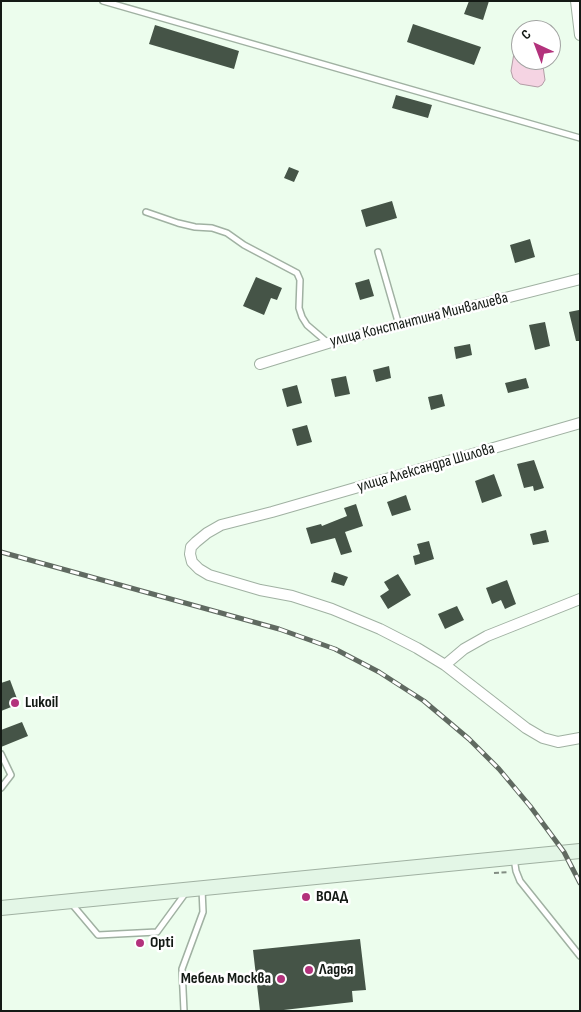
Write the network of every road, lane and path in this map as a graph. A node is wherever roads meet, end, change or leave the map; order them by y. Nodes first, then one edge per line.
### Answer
1 (103, 1) edge
2 (576, 1) edge
3 (580, 35) edge
4 (580, 138) edge
5 (146, 212) dead end
6 (378, 252) dead end
7 (580, 279) edge
8 (399, 325) junction
9 (328, 343) junction
10 (260, 364) dead end
11 (580, 423) edge
12 (580, 599) edge
13 (445, 664) junction
14 (580, 738) edge
15 (1, 754) edge
16 (1, 788) edge
17 (580, 851) edge
18 (514, 858) junction
19 (196, 889) junction
20 (69, 901) junction
21 (1, 908) edge
22 (580, 956) edge
23 (184, 1011) edge

1 - 4 lane
2 - 3 street
5 - 9 lane
6 - 8 lane
7 - 8 street, улица Константина Минвалиева
8 - 9 street, улица Константина Минвалиева
9 - 10 street, улица Константина Минвалиева
11 - 13 street, улица Александра Шилова
12 - 13 street
13 - 14 street
15 - 16 lane
17 - 18 main road
18 - 19 main road
18 - 22 lane
19 - 20 main road
19 - 20 lane
19 - 23 lane
20 - 21 main road

